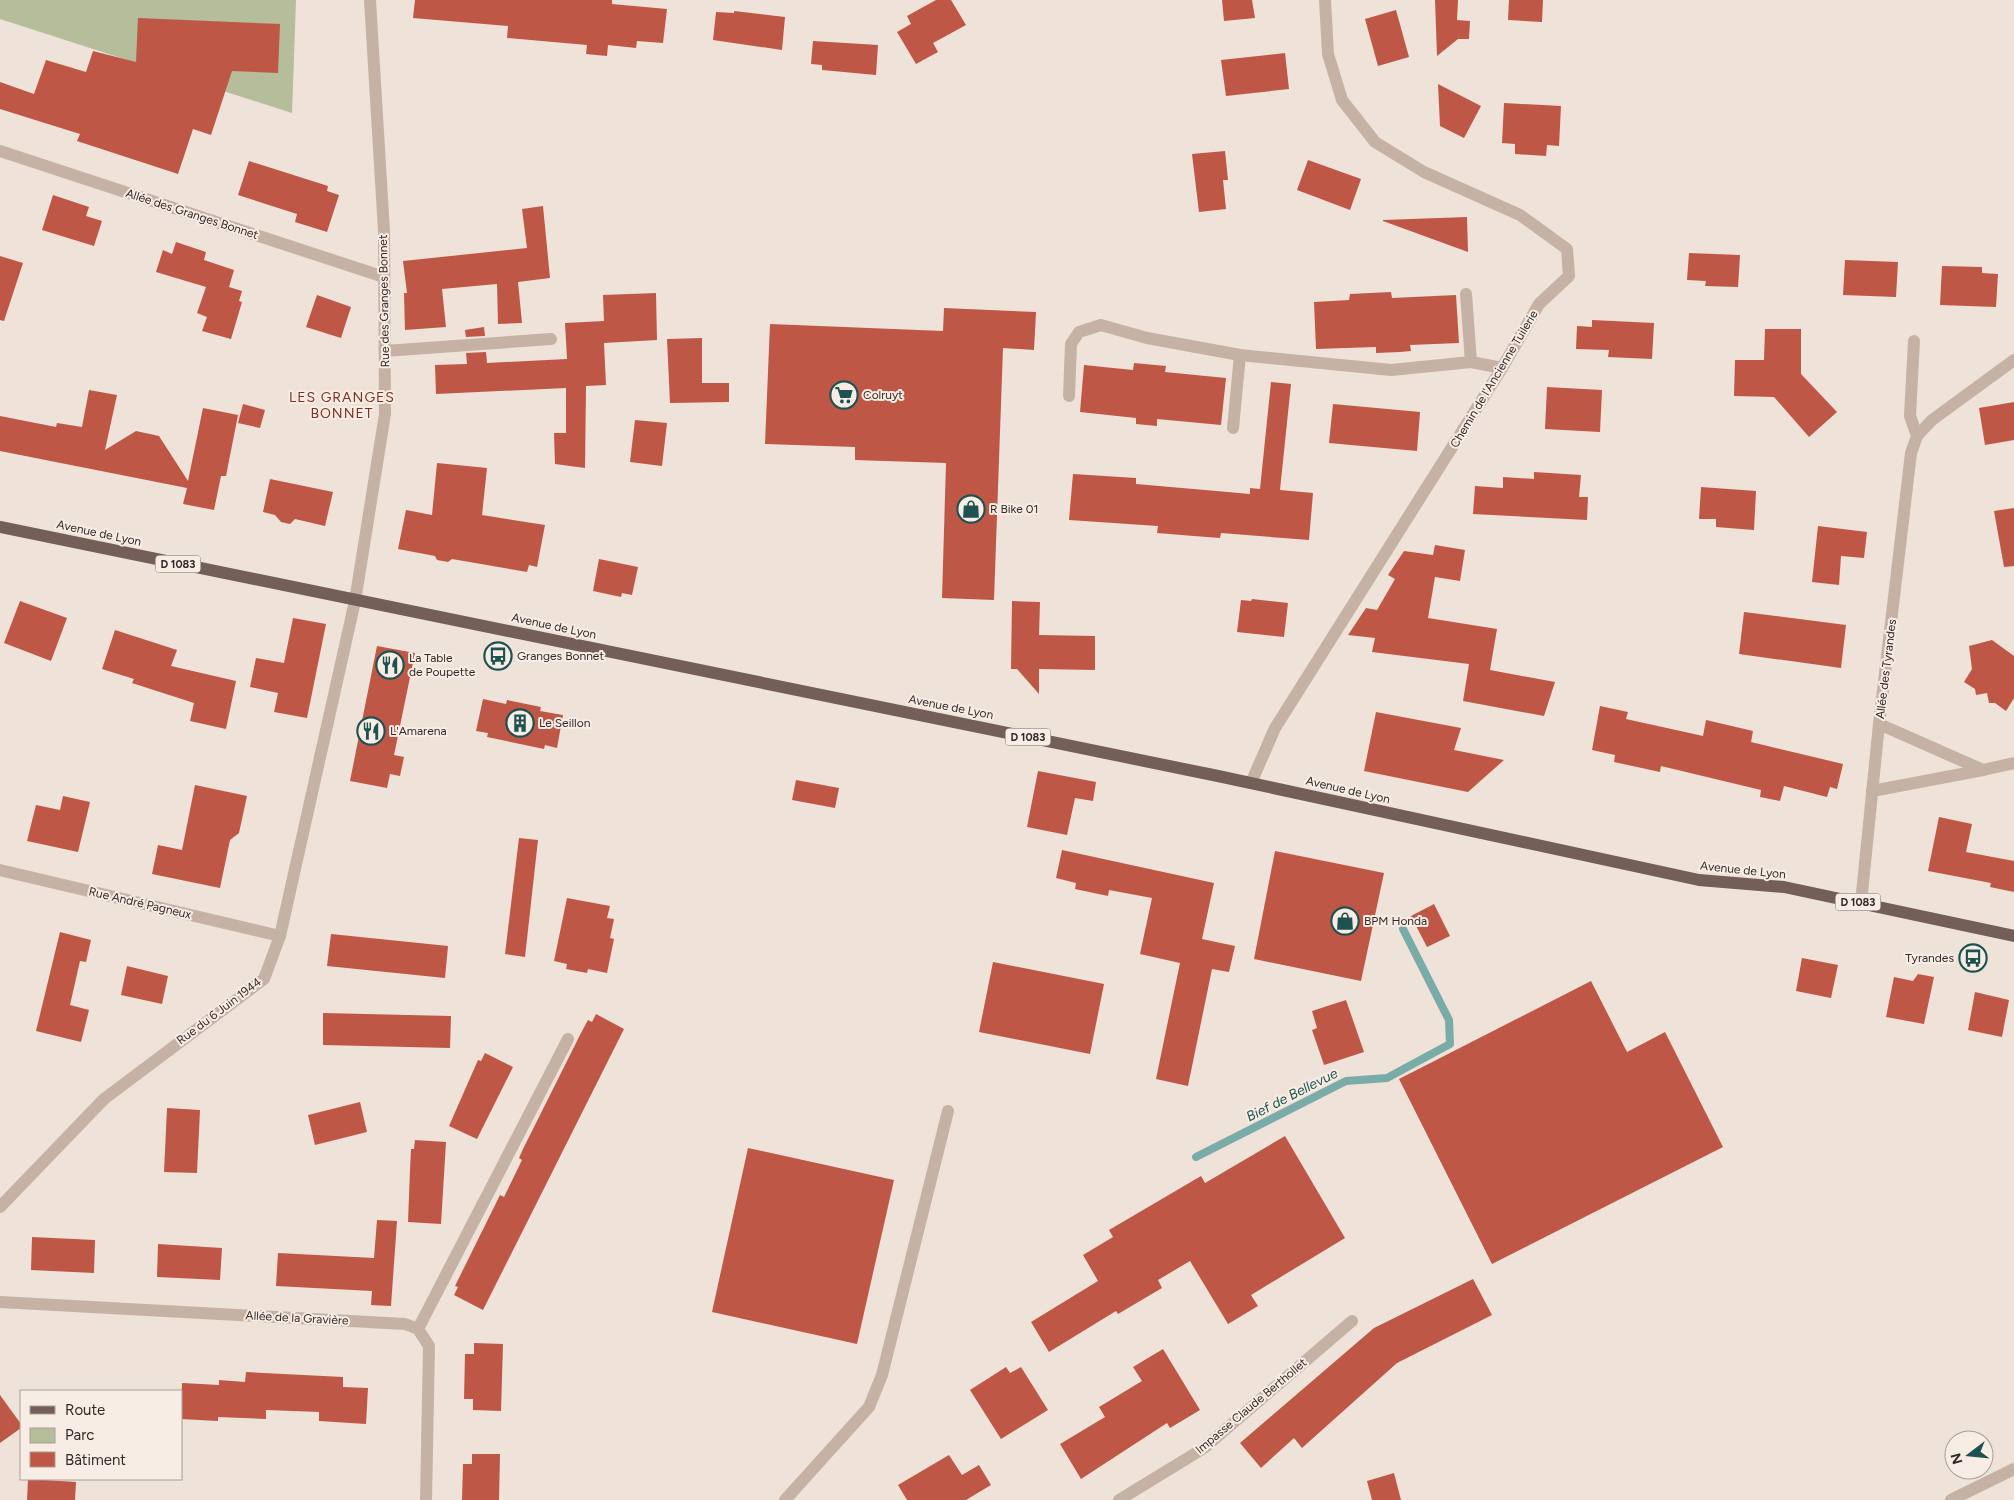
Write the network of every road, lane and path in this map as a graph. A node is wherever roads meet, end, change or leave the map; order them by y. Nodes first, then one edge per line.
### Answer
1 (370, 0) edge
2 (1325, 0) edge
3 (0, 150) edge
4 (384, 277) junction
5 (1466, 294) dead end
6 (551, 339) dead end
7 (1914, 342) dead end
8 (385, 351) junction
9 (1240, 355) junction
10 (2014, 360) edge
11 (1470, 362) junction
12 (1502, 368) junction
13 (1069, 396) dead end
14 (1233, 428) dead end
15 (1917, 436) junction
16 (0, 527) edge
17 (355, 601) junction
18 (1879, 724) junction
19 (2014, 763) edge
20 (1983, 770) junction
21 (1251, 783) junction
22 (1872, 791) junction
23 (0, 870) edge
24 (1861, 903) junction
25 (280, 936) junction
26 (2014, 936) edge
27 (568, 1039) dead end
28 (948, 1111) dead end
29 (0, 1206) edge
30 (0, 1302) edge
31 (1352, 1321) dead end
32 (418, 1329) junction
33 (2014, 1469) edge
34 (426, 1500) edge
35 (785, 1500) edge
36 (1119, 1500) edge
37 (1951, 1500) edge

1 - 4 street, Rue des Granges Bonnet
2 - 12 street, Chemin de l'Ancienne Tuilerie
3 - 4 street, Allée des Granges Bonnet
4 - 8 street, Rue des Granges Bonnet
5 - 11 street
6 - 8 street
7 - 15 street
8 - 17 street, Rue des Granges Bonnet
9 - 11 street
9 - 13 street
9 - 14 street
10 - 15 street, Allée des Tyrandes
11 - 12 street
12 - 21 street, Chemin de l'Ancienne Tuilerie
15 - 18 street, Allée des Tyrandes
16 - 17 main road, Avenue de Lyon / D 1083
17 - 21 main road, Avenue de Lyon / D 1083
17 - 25 street, Rue du 6 Juin 1944
18 - 20 street
18 - 22 street, Allée des Tyrandes
19 - 20 street
20 - 22 street
21 - 24 main road, Avenue de Lyon / D 1083
22 - 24 street, Allée des Tyrandes
23 - 25 street, Rue André Pagneux
24 - 26 main road, Avenue de Lyon / D 1083
25 - 29 street, Rue du 6 Juin 1944
27 - 32 street
28 - 35 street
30 - 32 street, Allée de la Gravière
31 - 36 street, Impasse Claude Berthollet
32 - 34 street
33 - 37 street

